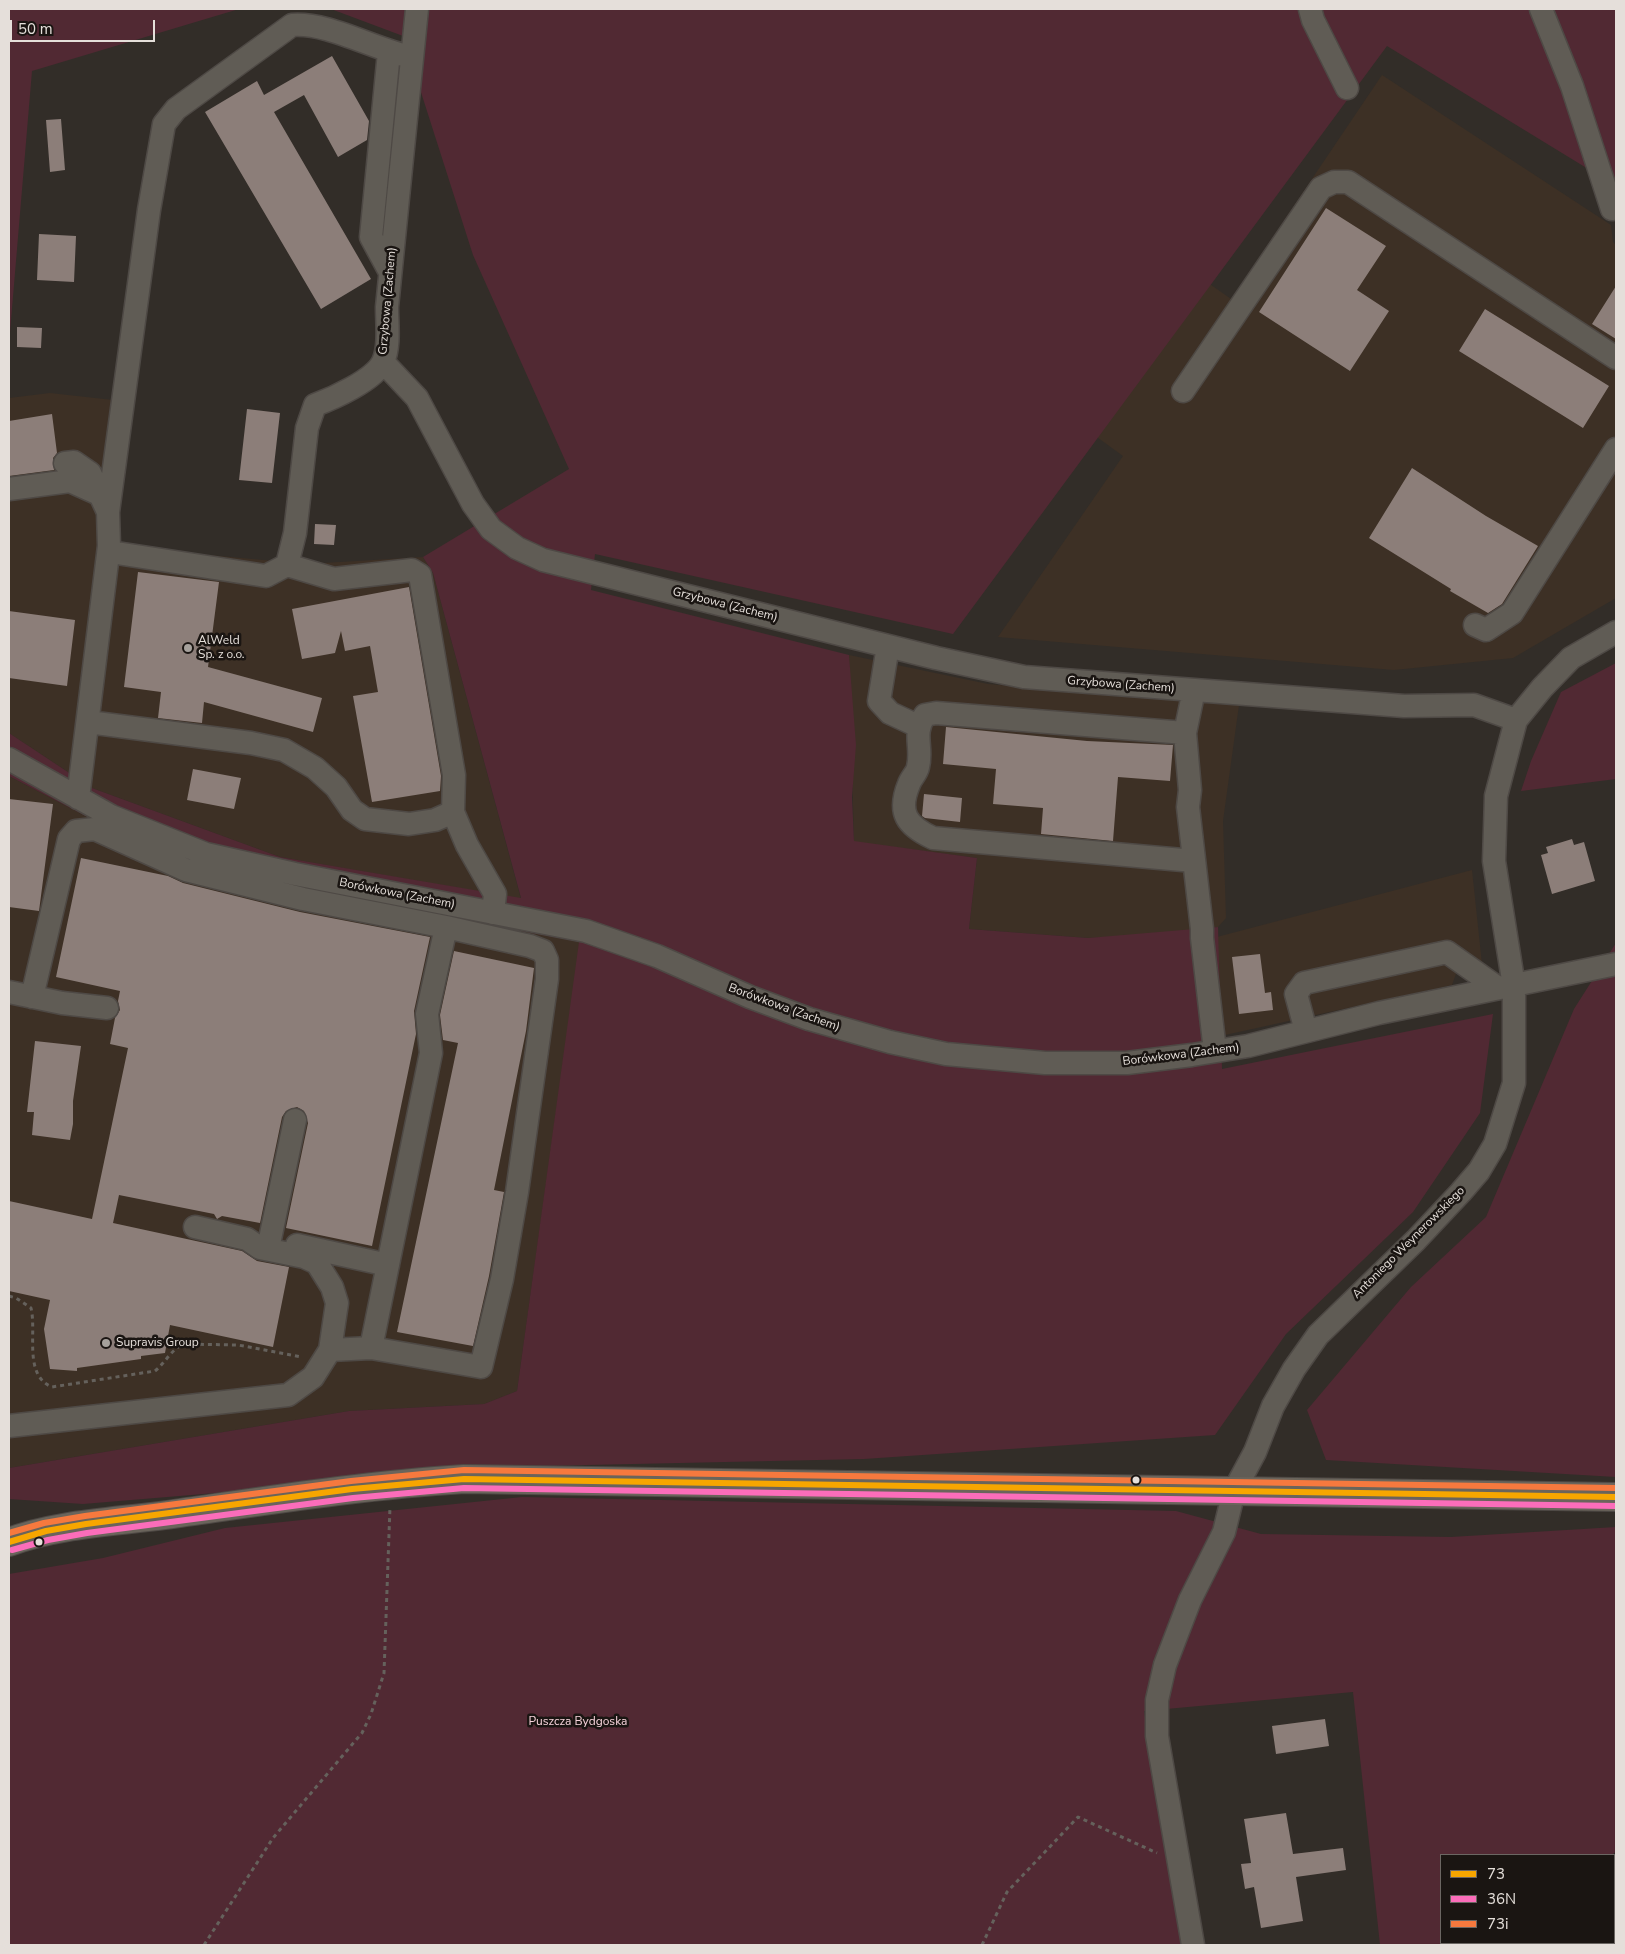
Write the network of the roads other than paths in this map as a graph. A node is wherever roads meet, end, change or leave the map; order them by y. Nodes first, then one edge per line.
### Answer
1 (417, 9) edge
2 (1310, 9) edge
3 (1540, 9) edge
4 (389, 52) junction
5 (411, 57) junction
6 (1347, 88) dead end
7 (1612, 209) dead end
8 (390, 272) junction
9 (1616, 358) edge
10 (383, 362) junction
11 (1183, 391) dead end
12 (1616, 449) edge
13 (65, 463) dead end
14 (9, 489) edge
15 (104, 503) junction
16 (110, 552) junction
17 (286, 565) junction
18 (1475, 625) dead end
19 (1616, 632) edge
20 (888, 646) junction
21 (1194, 690) junction
22 (1516, 720) junction
23 (88, 722) junction
24 (918, 726) junction
25 (1185, 733) junction
26 (9, 759) edge
27 (78, 798) junction
28 (453, 812) junction
29 (1194, 861) junction
30 (493, 913) junction
31 (446, 927) junction
32 (1616, 964) edge
33 (1506, 987) junction
34 (9, 992) edge
35 (32, 997) junction
36 (107, 1008) dead end
37 (1306, 1031) junction
38 (1216, 1051) junction
39 (295, 1120) dead end
40 (195, 1227) dead end
41 (246, 1239) junction
42 (270, 1239) junction
43 (388, 1265) junction
44 (372, 1348) junction
45 (326, 1357) junction
46 (9, 1426) edge
47 (1234, 1492) junction
48 (1616, 1497) edge
49 (16, 1535) edge
50 (1193, 1945) edge

1 - 5 street, Grzybowa (Zachem)
2 - 6 street
3 - 7 street
4 - 5 street
4 - 8 street
4 - 15 street
5 - 8 street, Grzybowa (Zachem)
8 - 10 street, Grzybowa (Zachem)
9 - 11 street
10 - 17 street
10 - 20 street, Grzybowa (Zachem)
12 - 18 street
13 - 15 street
14 - 15 street
15 - 16 street
16 - 17 street
16 - 23 street
17 - 28 street
19 - 22 street, Antoniego Weynerowskiego
20 - 21 street, Grzybowa (Zachem)
20 - 24 street
21 - 22 street, Grzybowa (Zachem)
21 - 25 street
22 - 33 street, Antoniego Weynerowskiego
23 - 27 street
23 - 28 street
24 - 25 street
24 - 29 street
25 - 29 street
26 - 27 street, Borówkowa (Zachem)
27 - 30 street, Borówkowa (Zachem)
28 - 30 street
29 - 38 street
30 - 38 street, Borówkowa (Zachem)
31 - 35 street
31 - 43 street
31 - 44 street
32 - 33 street, Borówkowa (Zachem)
33 - 37 street, Borówkowa (Zachem)
33 - 37 street
33 - 47 street, Antoniego Weynerowskiego
34 - 35 street
35 - 36 street
37 - 38 street, Borówkowa (Zachem)
39 - 42 street
40 - 41 street
41 - 42 street
41 - 45 street
42 - 43 street
43 - 44 street
44 - 45 street
45 - 46 street
47 - 48 main road
47 - 49 main road
47 - 50 street, Antoniego Weynerowskiego

